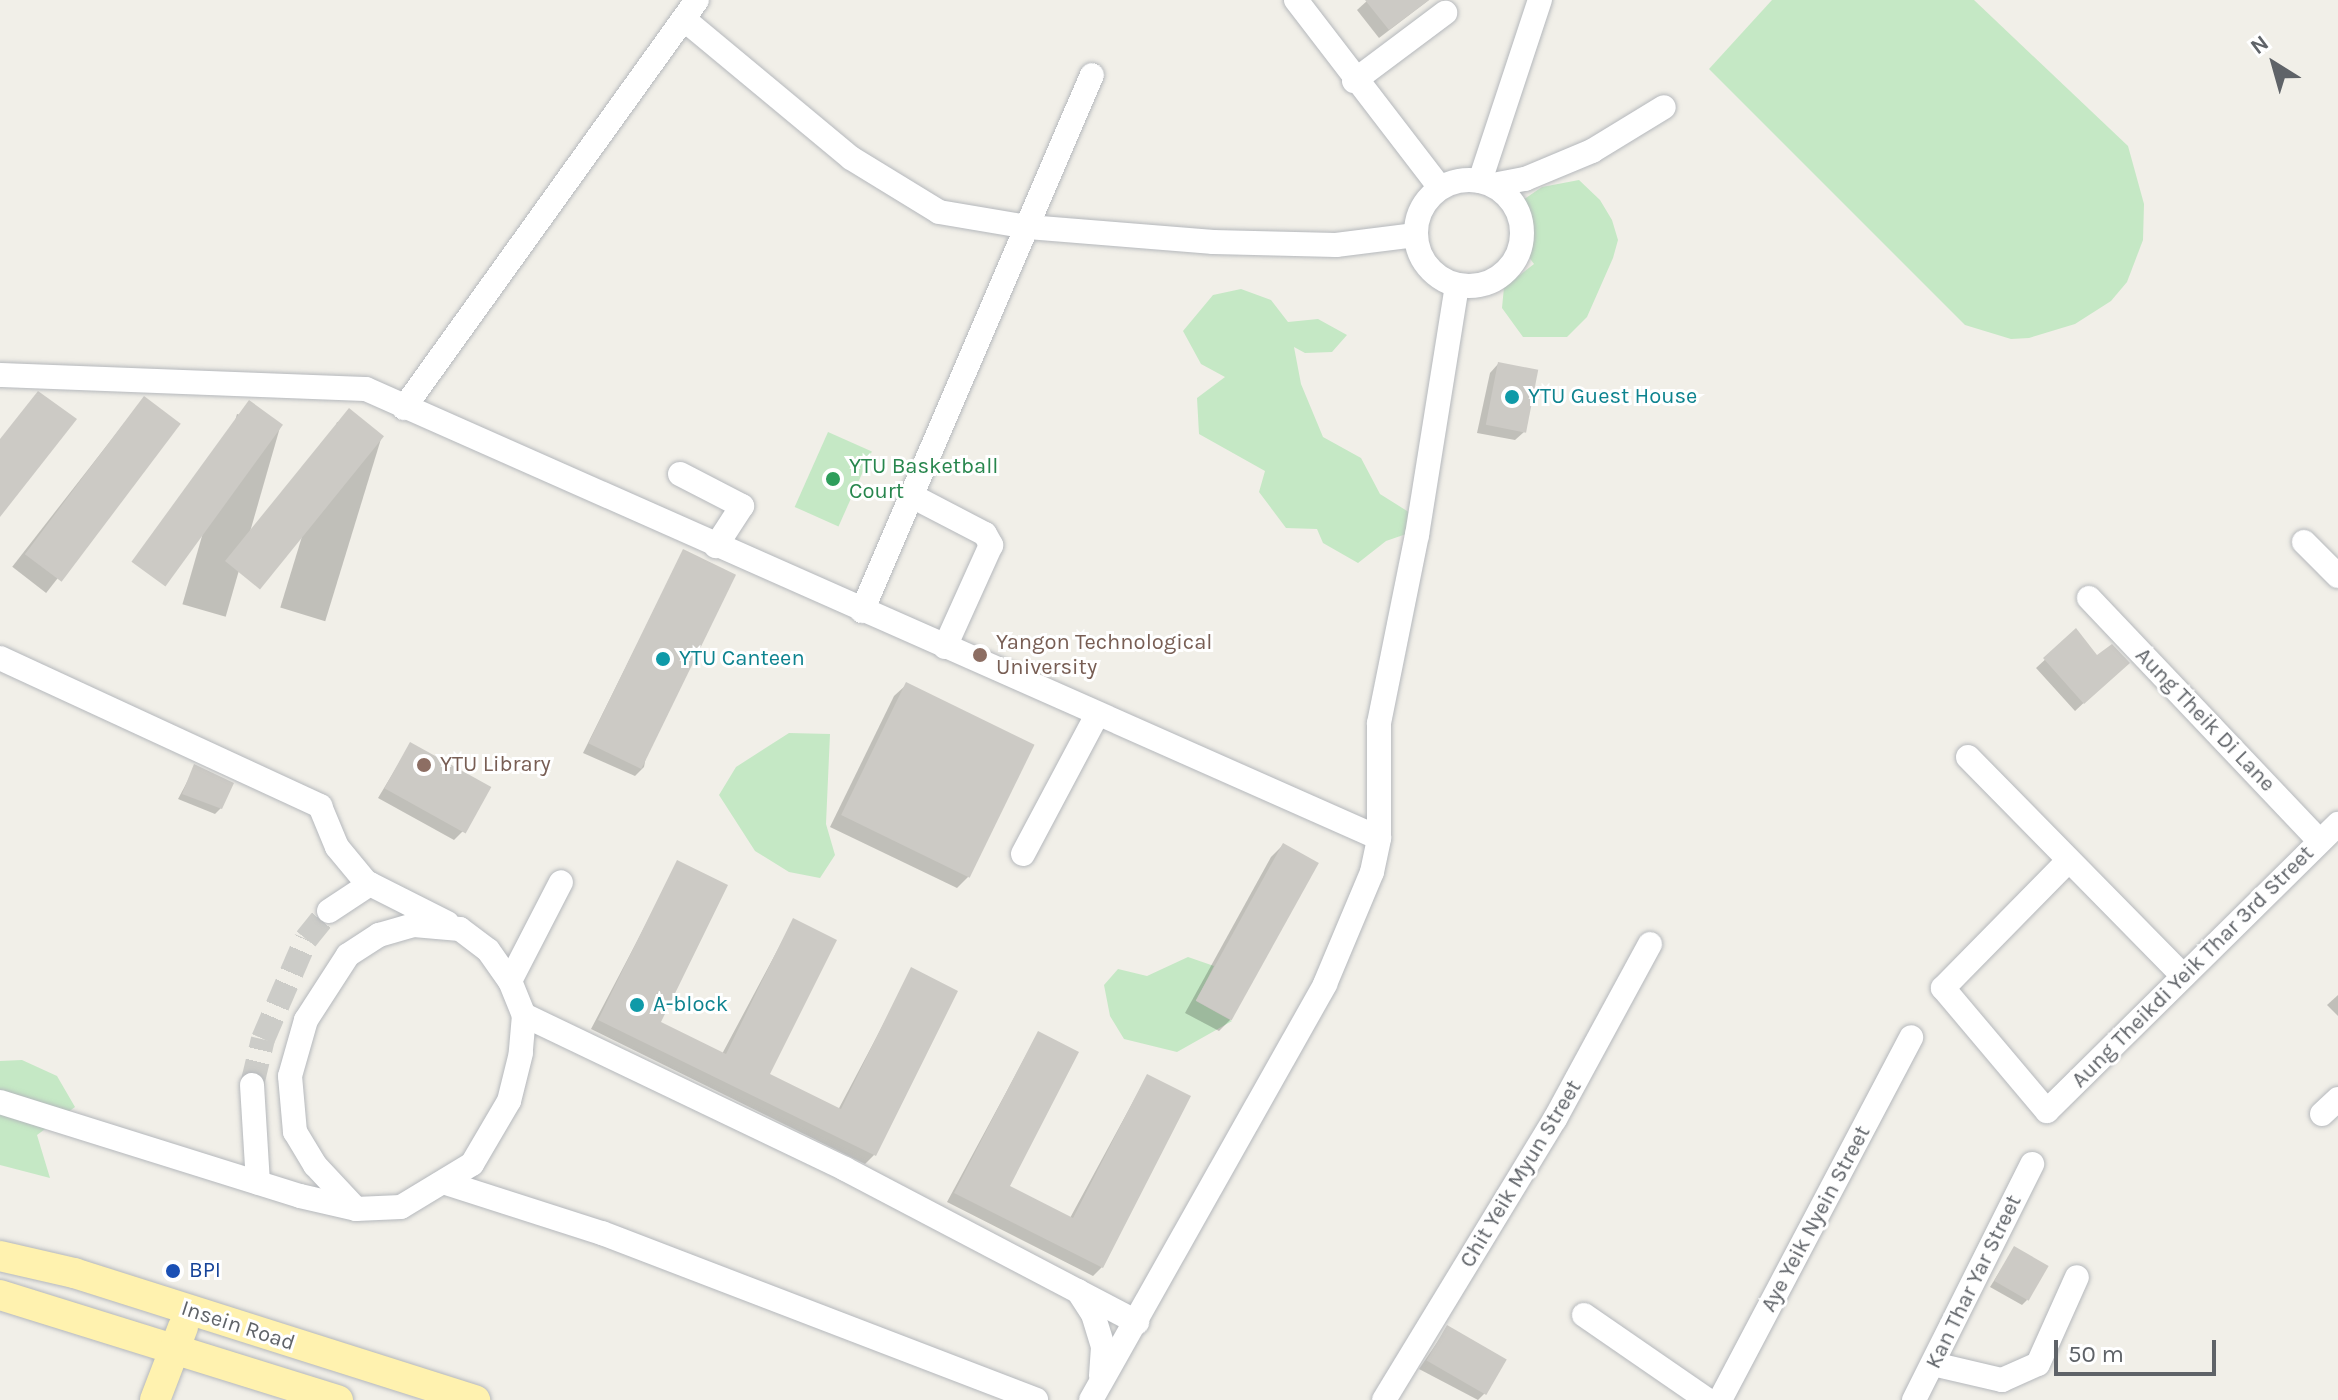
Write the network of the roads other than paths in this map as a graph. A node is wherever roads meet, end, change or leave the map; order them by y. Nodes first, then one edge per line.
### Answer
1 (1296, 0) edge
2 (1540, 0) edge
3 (692, 11) edge
4 (1445, 13) dead end
5 (1092, 75) dead end
6 (1354, 81) junction
7 (1664, 107) dead end
8 (1487, 183) junction
9 (1440, 188) junction
10 (1028, 227) junction
11 (1415, 235) junction
12 (1457, 285) junction
13 (0, 375) edge
14 (404, 408) junction
15 (680, 474) dead end
16 (912, 496) junction
17 (2304, 542) dead end
18 (716, 546) junction
19 (2338, 576) edge
20 (2089, 598) dead end
21 (862, 611) junction
22 (945, 647) junction
23 (0, 658) edge
24 (1097, 715) junction
25 (1968, 757) dead end
26 (2338, 824) edge
27 (1379, 838) junction
28 (2320, 841) junction
29 (1023, 854) dead end
30 (2067, 862) junction
31 (561, 882) dead end
32 (370, 884) junction
33 (329, 911) tunnel mouth
34 (460, 929) junction
35 (1650, 944) dead end
36 (2183, 976) junction
37 (510, 981) junction
38 (524, 1015) junction
39 (1911, 1037) dead end
40 (252, 1085) tunnel mouth
41 (0, 1102) edge
42 (2032, 1164) dead end
43 (258, 1183) junction
44 (446, 1183) junction
45 (356, 1209) junction
46 (0, 1256) edge
47 (2077, 1277) dead end
48 (1078, 1290) junction
49 (0, 1295) edge
50 (188, 1310) junction
51 (1584, 1315) dead end
52 (1137, 1322) junction
53 (178, 1347) junction
54 (1933, 1364) junction
55 (1096, 1389) edge
56 (155, 1400) edge
57 (338, 1400) edge
58 (475, 1400) edge
59 (1036, 1400) edge
60 (1384, 1400) edge
61 (1707, 1400) edge
62 (1720, 1400) edge
63 (1914, 1400) edge

1 - 6 street
2 - 8 street
3 - 10 street
3 - 14 street
4 - 6 street
5 - 10 street
6 - 9 street
7 - 8 street
8 - 9 street
8 - 12 street
9 - 11 street
10 - 11 street
10 - 16 street
11 - 12 street
12 - 27 street
13 - 14 street
14 - 18 street
15 - 18 street
16 - 21 street
16 - 22 street
17 - 19 street
18 - 21 street
20 - 28 street, Aung Theik Di Lane
21 - 22 street
22 - 24 street
23 - 32 street
24 - 27 street
24 - 29 street
25 - 30 street
26 - 28 street, Aung Theikdi Yeik Thar 3rd Street
27 - 52 street
28 - 36 street, Aung Theikdi Yeik Thar 3rd Street
30 - 36 street
30 - 36 street, Aung Theikdi Yeik Thar 3rd Street
31 - 37 street
32 - 33 street
32 - 34 street
34 - 37 street
34 - 45 street
35 - 60 street, Chit Yeik Myun Street
37 - 38 street
38 - 44 street
38 - 48 street
39 - 62 street, Aye Yeik Nyein Street
40 - 43 street
41 - 43 street
42 - 54 street, Kan Thar Yar Street
43 - 45 street
44 - 45 street
44 - 59 street
46 - 50 main road, Insein Road
47 - 54 street
48 - 52 street
48 - 55 street
49 - 53 main road, Insein Road
50 - 53 main road
50 - 58 main road, Insein Road
51 - 61 street
52 - 55 street
53 - 56 main road
53 - 57 main road, Insein Road
54 - 63 street, Kan Thar Yar Street

